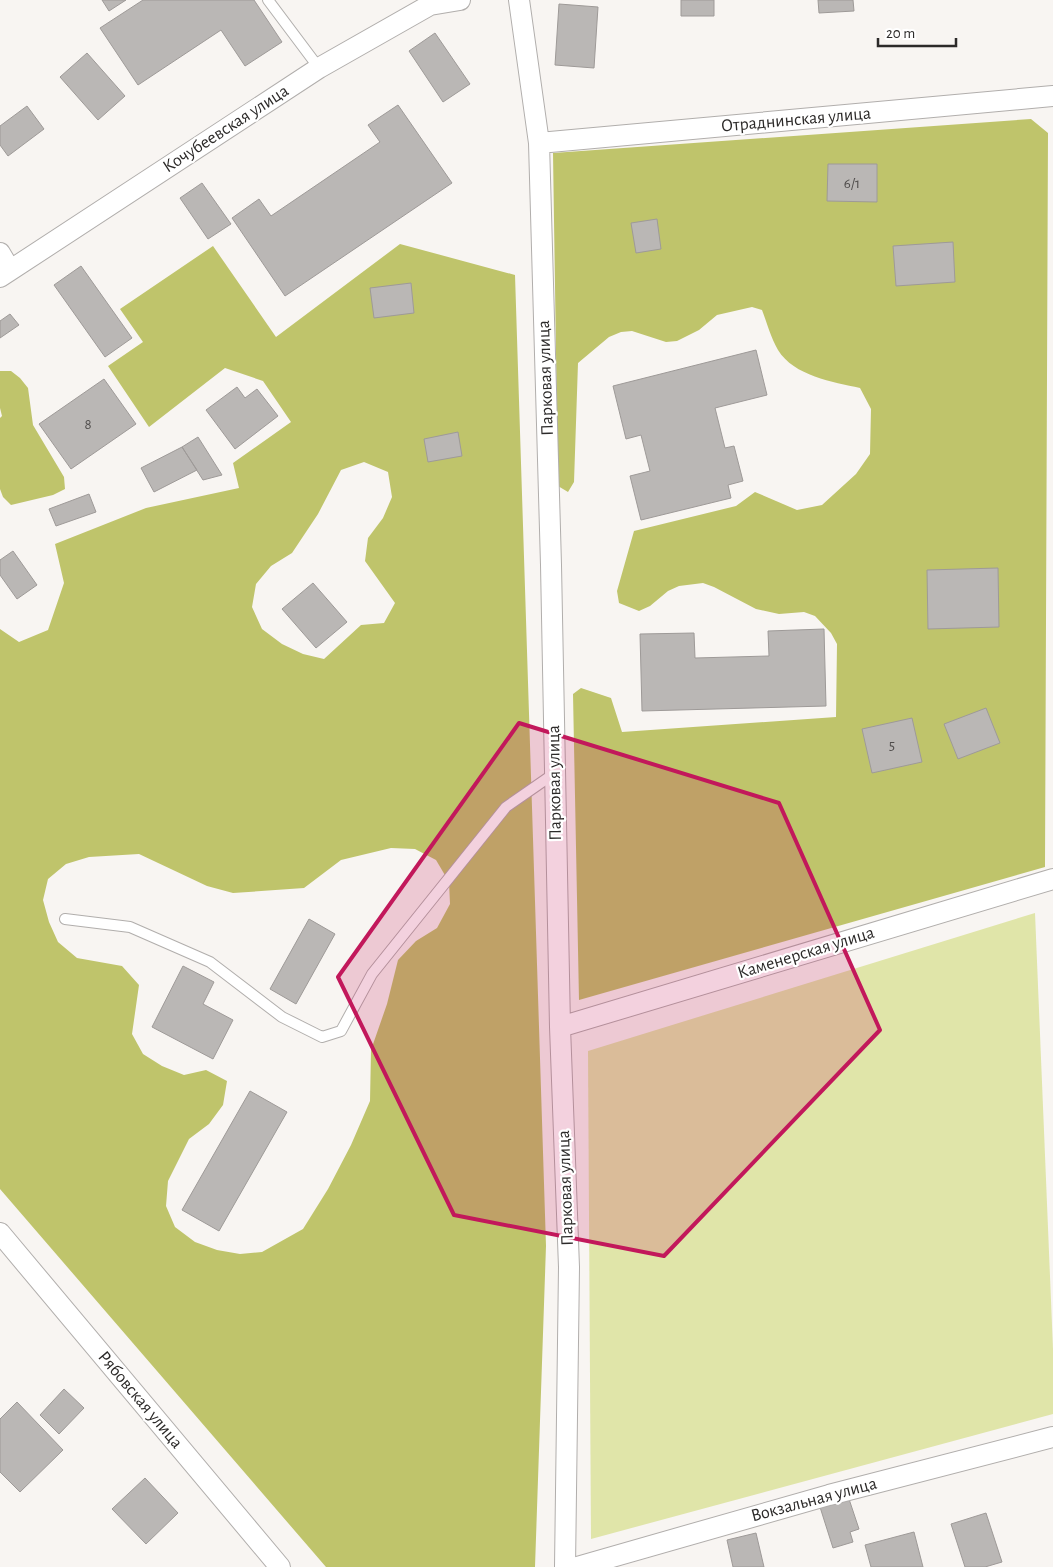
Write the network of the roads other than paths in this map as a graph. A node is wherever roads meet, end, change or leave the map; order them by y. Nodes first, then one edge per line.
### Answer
1 (268, 0) edge
2 (460, 0) edge
3 (519, 0) edge
4 (319, 68) junction
5 (1053, 96) edge
6 (539, 143) junction
7 (0, 253) edge
8 (5, 274) edge
9 (555, 773) junction
10 (1053, 880) edge
11 (65, 918) dead end
12 (560, 1027) junction
13 (0, 1233) edge
14 (1053, 1437) edge
15 (280, 1567) edge
16 (565, 1567) edge
17 (577, 1567) edge

1 - 4 lane
2 - 4 street, Кочубеевская улица
3 - 6 street, Парковая улица
4 - 8 street, Кочубеевская улица
5 - 6 street, Отраднинская улица
6 - 9 street, Парковая улица
7 - 8 street
9 - 11 lane
9 - 12 street, Парковая улица
10 - 12 street, Каменерская улица
12 - 16 street, Парковая улица
13 - 15 street, Рябовская улица
14 - 17 street, Вокзальная улица

